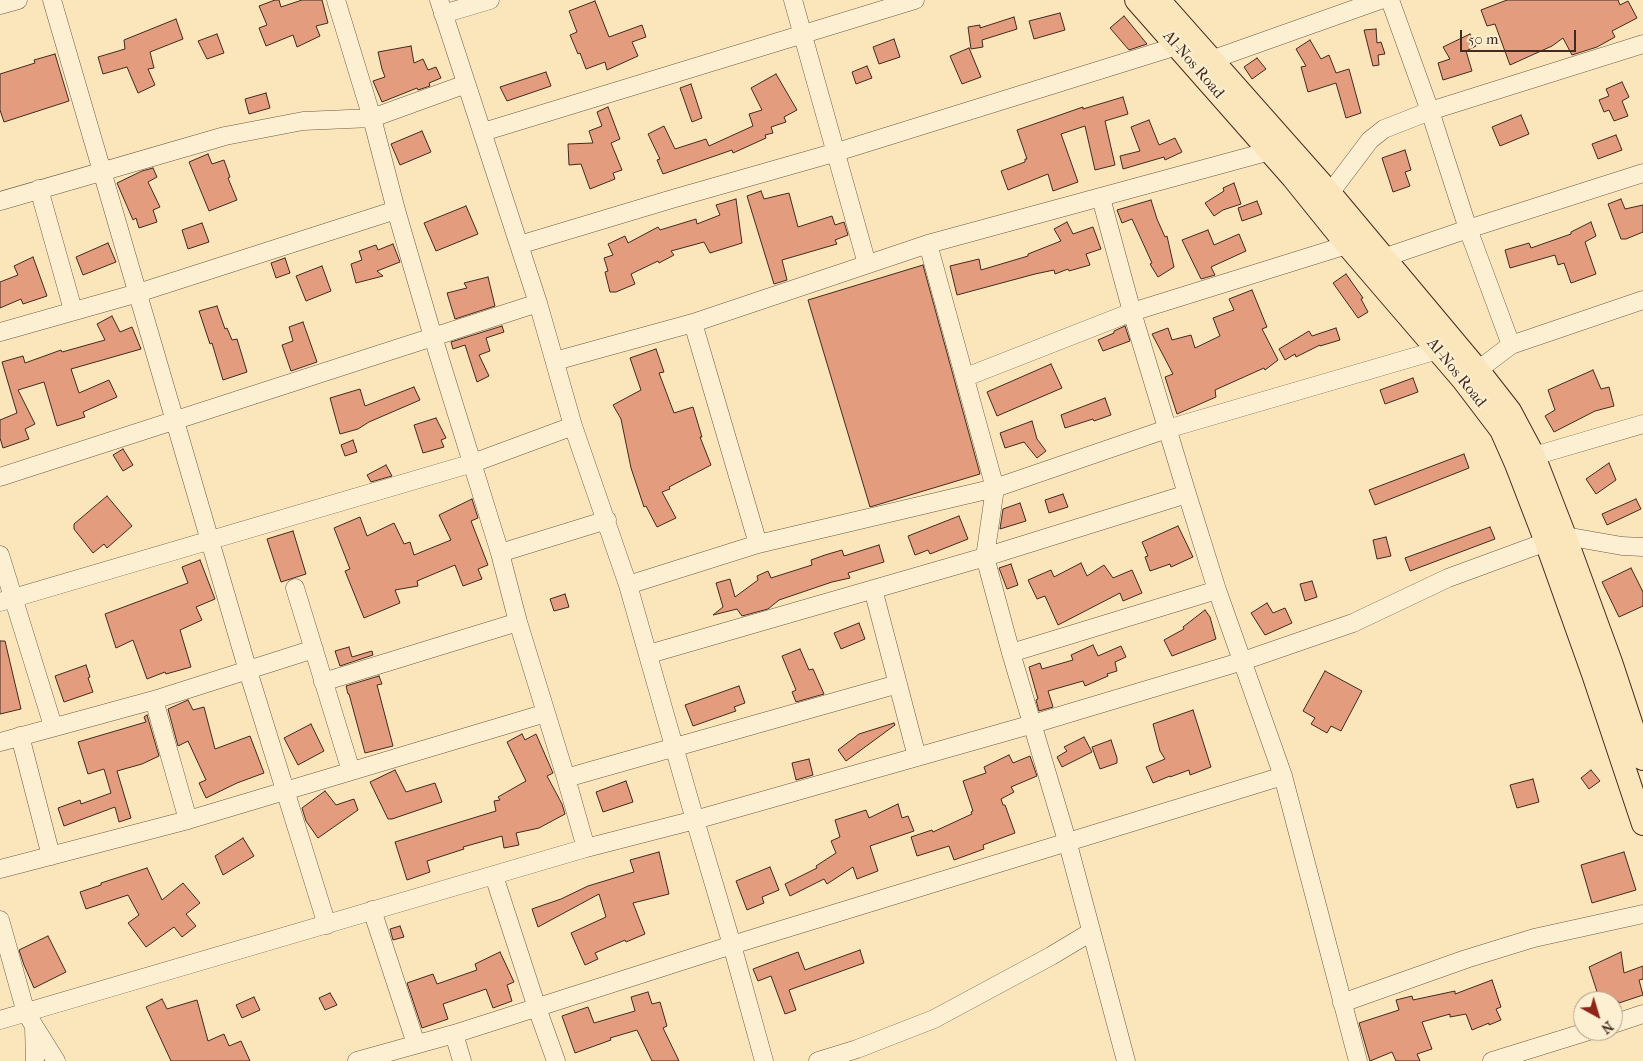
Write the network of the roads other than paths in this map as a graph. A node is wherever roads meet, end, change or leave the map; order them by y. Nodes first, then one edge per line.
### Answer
1 (18, 0) edge
2 (52, 0) edge
3 (336, 0) edge
4 (490, 0) edge
5 (793, 0) edge
6 (915, 0) edge
7 (1136, 0) edge
8 (1159, 0) edge
9 (1380, 0) edge
10 (1390, 0) edge
11 (0, 5) edge
12 (441, 7) edge
13 (804, 35) junction
14 (1643, 44) edge
15 (1177, 46) junction
16 (1211, 60) junction
17 (466, 84) junction
18 (1430, 111) junction
19 (372, 118) junction
20 (483, 132) junction
21 (1270, 151) junction
22 (836, 152) junction
23 (102, 170) junction
24 (1643, 173) edge
25 (38, 189) junction
26 (1330, 193) junction
27 (1101, 198) junction
28 (0, 201) edge
29 (396, 210) junction
30 (1468, 229) junction
31 (928, 244) junction
32 (519, 245) junction
33 (1347, 245) junction
34 (1384, 258) junction
35 (867, 264) junction
36 (138, 293) junction
37 (1643, 300) edge
38 (538, 303) junction
39 (73, 310) junction
40 (1132, 312) junction
41 (693, 323) junction
42 (0, 332) edge
43 (433, 337) junction
44 (1510, 345) junction
45 (1438, 350) junction
46 (555, 361) junction
47 (1478, 370) junction
48 (966, 377) junction
49 (174, 420) junction
50 (1643, 424) edge
51 (574, 426) junction
52 (1167, 429) junction
53 (1534, 456) junction
54 (473, 463) junction
55 (0, 477) edge
56 (995, 488) junction
57 (1187, 494) junction
58 (607, 520) junction
59 (1555, 539) junction
60 (210, 541) junction
61 (758, 544) junction
62 (1643, 547) edge
63 (500, 554) junction
64 (0, 555) edge
65 (985, 557) junction
66 (628, 585) junction
67 (295, 588) dead end
68 (874, 589) junction
69 (1217, 590) junction
70 (6, 600) edge
71 (518, 622) junction
72 (314, 649) junction
73 (1011, 653) junction
74 (649, 654) junction
75 (1243, 662) junction
76 (248, 671) junction
77 (323, 682) junction
78 (898, 684) junction
79 (154, 700) junction
80 (546, 713) junction
81 (1637, 720) edge
82 (1033, 724) junction
83 (53, 726) junction
84 (20, 736) junction
85 (0, 742) edge
86 (675, 748) junction
87 (917, 757) junction
88 (1643, 759) edge
89 (351, 771) junction
90 (1283, 776) junction
91 (566, 778) junction
92 (284, 792) junction
93 (188, 820) junction
94 (695, 820) junction
95 (1643, 824) edge
96 (1068, 844) junction
97 (586, 848) junction
98 (51, 856) junction
99 (0, 869) edge
100 (494, 876) junction
101 (372, 910) junction
102 (1643, 914) edge
103 (0, 920) edge
104 (327, 925) junction
105 (1091, 932) junction
106 (732, 945) junction
107 (1342, 1002) junction
108 (537, 1008) junction
109 (1643, 1014) edge
110 (30, 1019) junction
111 (0, 1020) edge
112 (1623, 1021) edge
113 (454, 1034) junction
114 (1573, 1036) edge
115 (416, 1044) junction
116 (35, 1061) edge
117 (56, 1061) edge
118 (357, 1061) edge
119 (462, 1061) edge
120 (556, 1061) edge
121 (764, 1061) edge
122 (818, 1061) edge
123 (1126, 1061) edge
124 (1358, 1061) edge
125 (1492, 1061) edge

1 - 11 street
2 - 23 street
3 - 19 street
4 - 12 street
5 - 13 street
6 - 13 street
7 - 15 main road, Al-Nos Road
8 - 16 main road, Al-Nos Road
9 - 16 street
10 - 18 street
12 - 17 street
13 - 20 street
13 - 22 street
14 - 18 street
15 - 21 main road, Al-Nos Road
15 - 22 street
16 - 26 main road, Al-Nos Road
17 - 19 street
17 - 20 street
18 - 26 street
18 - 30 street
19 - 23 street
19 - 29 street
20 - 32 street
21 - 27 street
21 - 33 main road, Al-Nos Road
22 - 32 street
22 - 35 street
23 - 25 street
23 - 36 street
24 - 30 street
25 - 28 street
25 - 39 street
26 - 34 main road, Al-Nos Road
27 - 31 street
27 - 40 street
29 - 36 street
29 - 43 street
30 - 34 street
30 - 44 street
31 - 35 street
31 - 48 street
32 - 38 street
33 - 40 street
33 - 45 main road, Al-Nos Road
34 - 47 main road, Al-Nos Road
35 - 41 street
36 - 39 street
36 - 49 street
37 - 44 street
38 - 43 street
38 - 46 street
39 - 42 street
40 - 48 street
40 - 52 street
41 - 46 street
41 - 61 street
43 - 49 street
43 - 54 street
44 - 47 street
45 - 52 street
45 - 59 main road, Al-Nos Road
46 - 51 street
47 - 53 main road, Al-Nos Road
48 - 56 street
49 - 55 street
49 - 60 street
50 - 53 street
51 - 54 street
51 - 58 street
52 - 56 street
52 - 57 street
53 - 59 main road, Al-Nos Road
54 - 60 street
54 - 63 street
56 - 61 street
56 - 65 street
57 - 65 street
57 - 69 street
58 - 63 street
58 - 66 street
59 - 62 street
59 - 75 street
59 - 81 main road, Al-Nos Road
59 - 95 main road, Al-Nos Road
60 - 70 street
60 - 76 street
61 - 66 street
63 - 71 street
64 - 70 street
65 - 68 street
65 - 73 street
66 - 74 street
67 - 72 street
68 - 74 street
68 - 78 street
69 - 73 street
69 - 75 street
70 - 83 street
71 - 77 street
71 - 80 street
72 - 76 street
72 - 77 street
73 - 82 street
74 - 86 street
75 - 82 street
75 - 90 street
76 - 79 street
76 - 92 street
77 - 89 street
78 - 86 street
78 - 87 street
79 - 83 street
79 - 93 street
80 - 89 street
80 - 91 street
81 - 88 main road, Al-Nos Road
82 - 87 street
82 - 96 street
83 - 84 street
84 - 85 street
84 - 98 street
86 - 91 street
86 - 94 street
87 - 94 street
89 - 92 street
90 - 96 street
90 - 107 street
91 - 97 street
92 - 93 street
92 - 104 street
93 - 98 street
94 - 97 street
94 - 106 street
96 - 105 street
96 - 106 street
97 - 100 street
98 - 99 street
100 - 101 street
100 - 108 street
101 - 104 street
101 - 115 street
102 - 107 street
103 - 110 street
104 - 110 street
105 - 122 street
105 - 123 street
106 - 108 street
106 - 121 street
107 - 124 street
108 - 113 street
108 - 120 street
109 - 112 street
110 - 111 street
110 - 116 street
110 - 117 street
113 - 115 street
113 - 119 street
114 - 125 street
115 - 118 street

